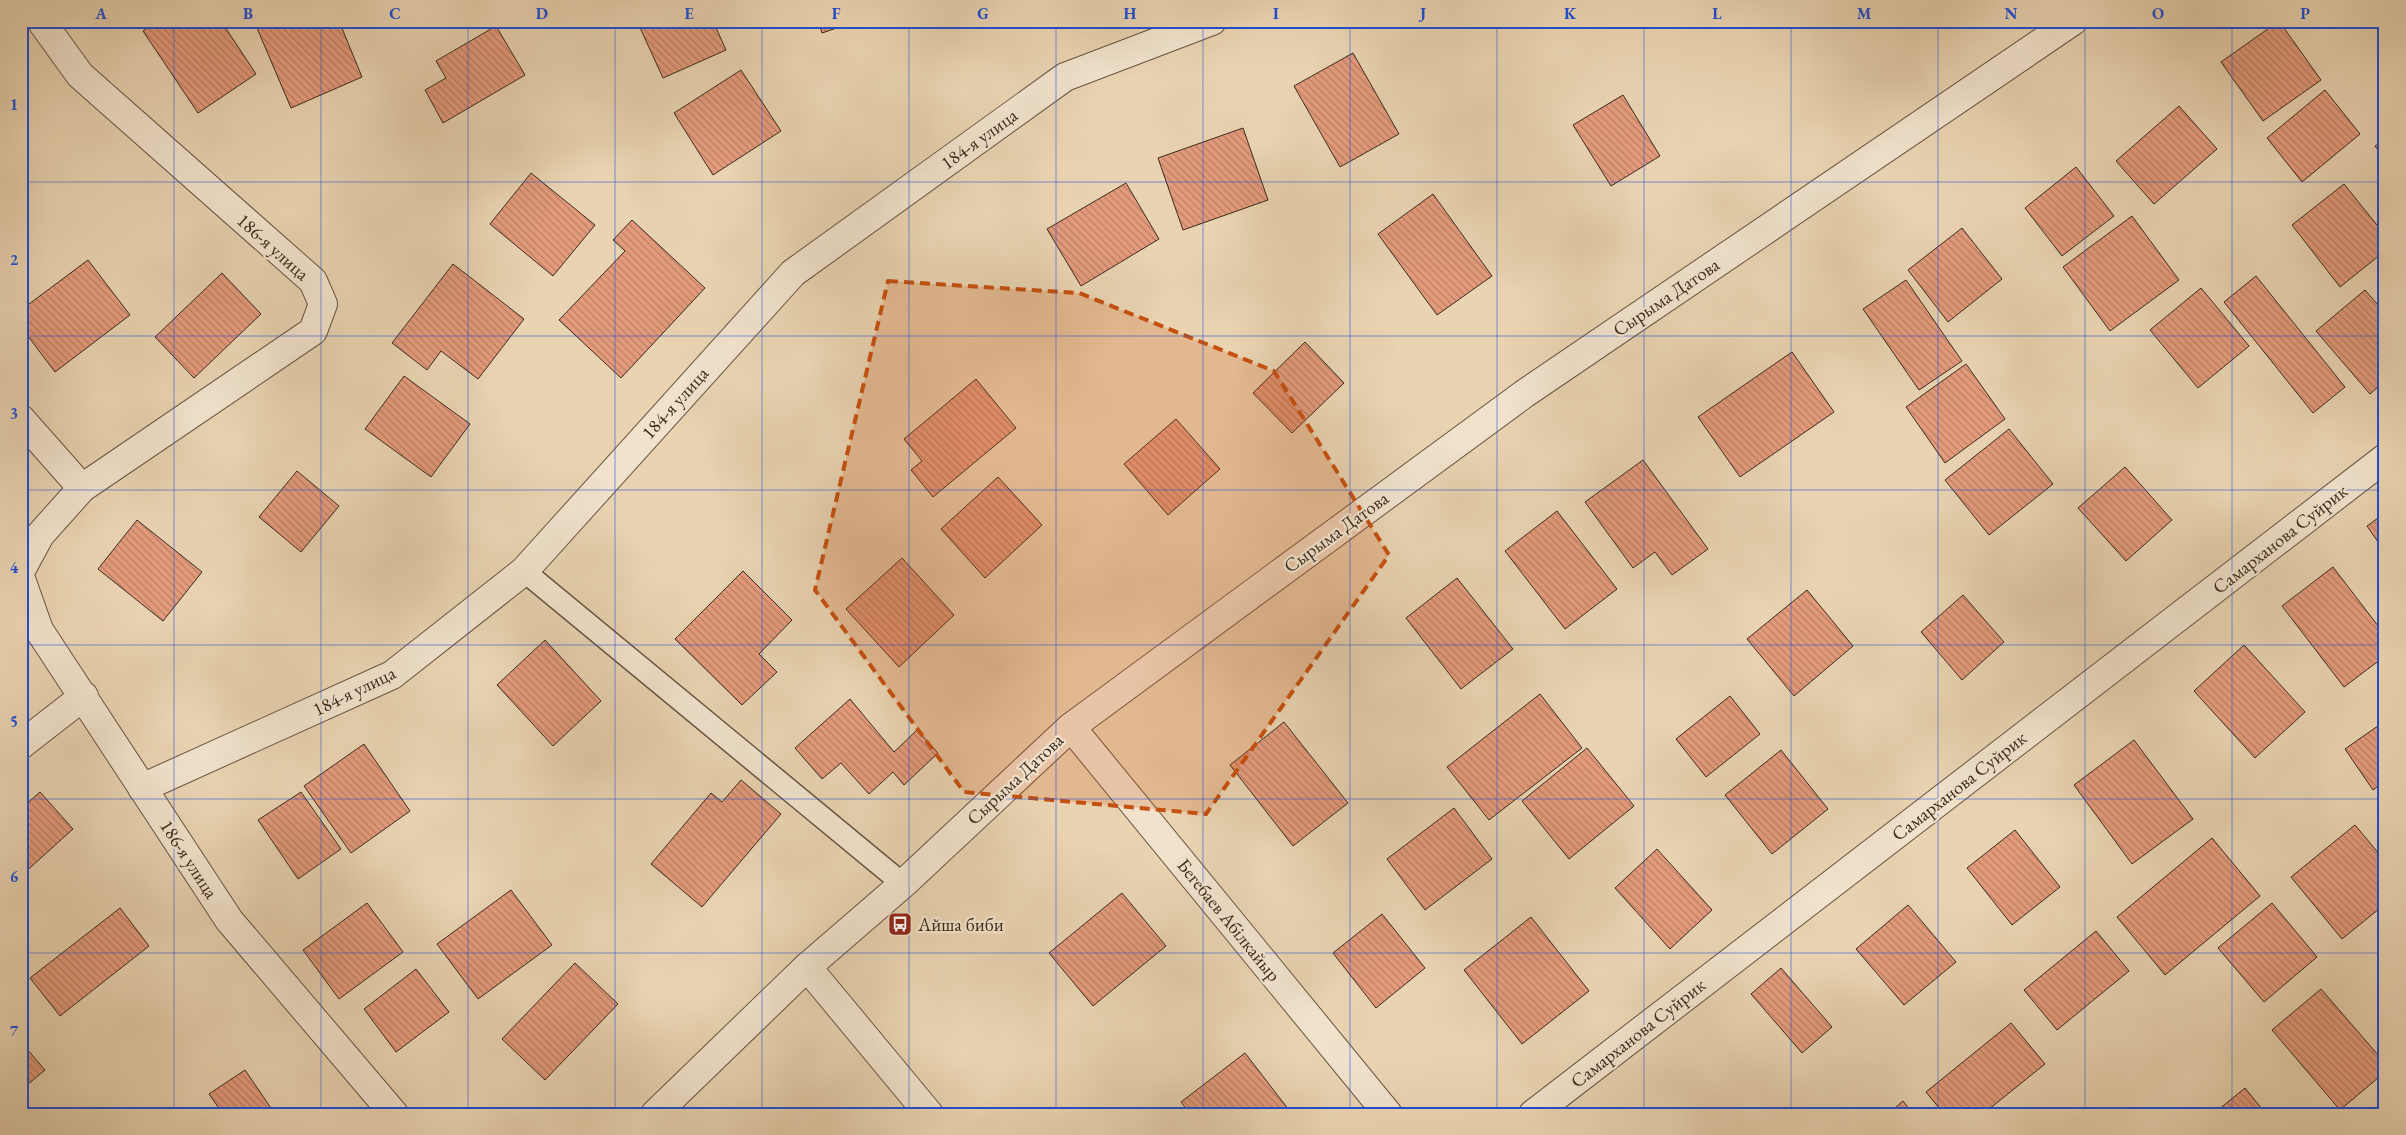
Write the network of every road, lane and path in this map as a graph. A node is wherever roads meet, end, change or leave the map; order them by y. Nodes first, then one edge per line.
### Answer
1 (41, 21) edge
2 (1212, 21) edge
3 (2073, 21) edge
4 (21, 420) edge
5 (2385, 458) edge
6 (82, 488) junction
7 (21, 570) edge
8 (524, 571) junction
9 (21, 579) edge
10 (84, 696) junction
11 (1071, 727) junction
12 (21, 745) edge
13 (142, 788) junction
14 (903, 884) junction
15 (807, 967) junction
16 (394, 1114) edge
17 (655, 1114) edge
18 (928, 1114) edge
19 (1388, 1114) edge
20 (1533, 1114) edge

1 - 6 street, 186-я улица
2 - 8 street, 184-я улица
3 - 11 street, Сырыма Датова
4 - 6 street
5 - 20 street, Самарханова Суйрик
6 - 7 street, 186-я улица
8 - 13 street, 184-я улица
8 - 14 lane
9 - 10 street, 186-я улица
10 - 12 street
10 - 13 street, 186-я улица
11 - 14 street, Сырыма Датова
11 - 19 street, Бегебаев Абілкайыр
13 - 16 street, 186-я улица
14 - 15 street, Сырыма Датова
15 - 17 street, Сырыма Датова
15 - 18 street

